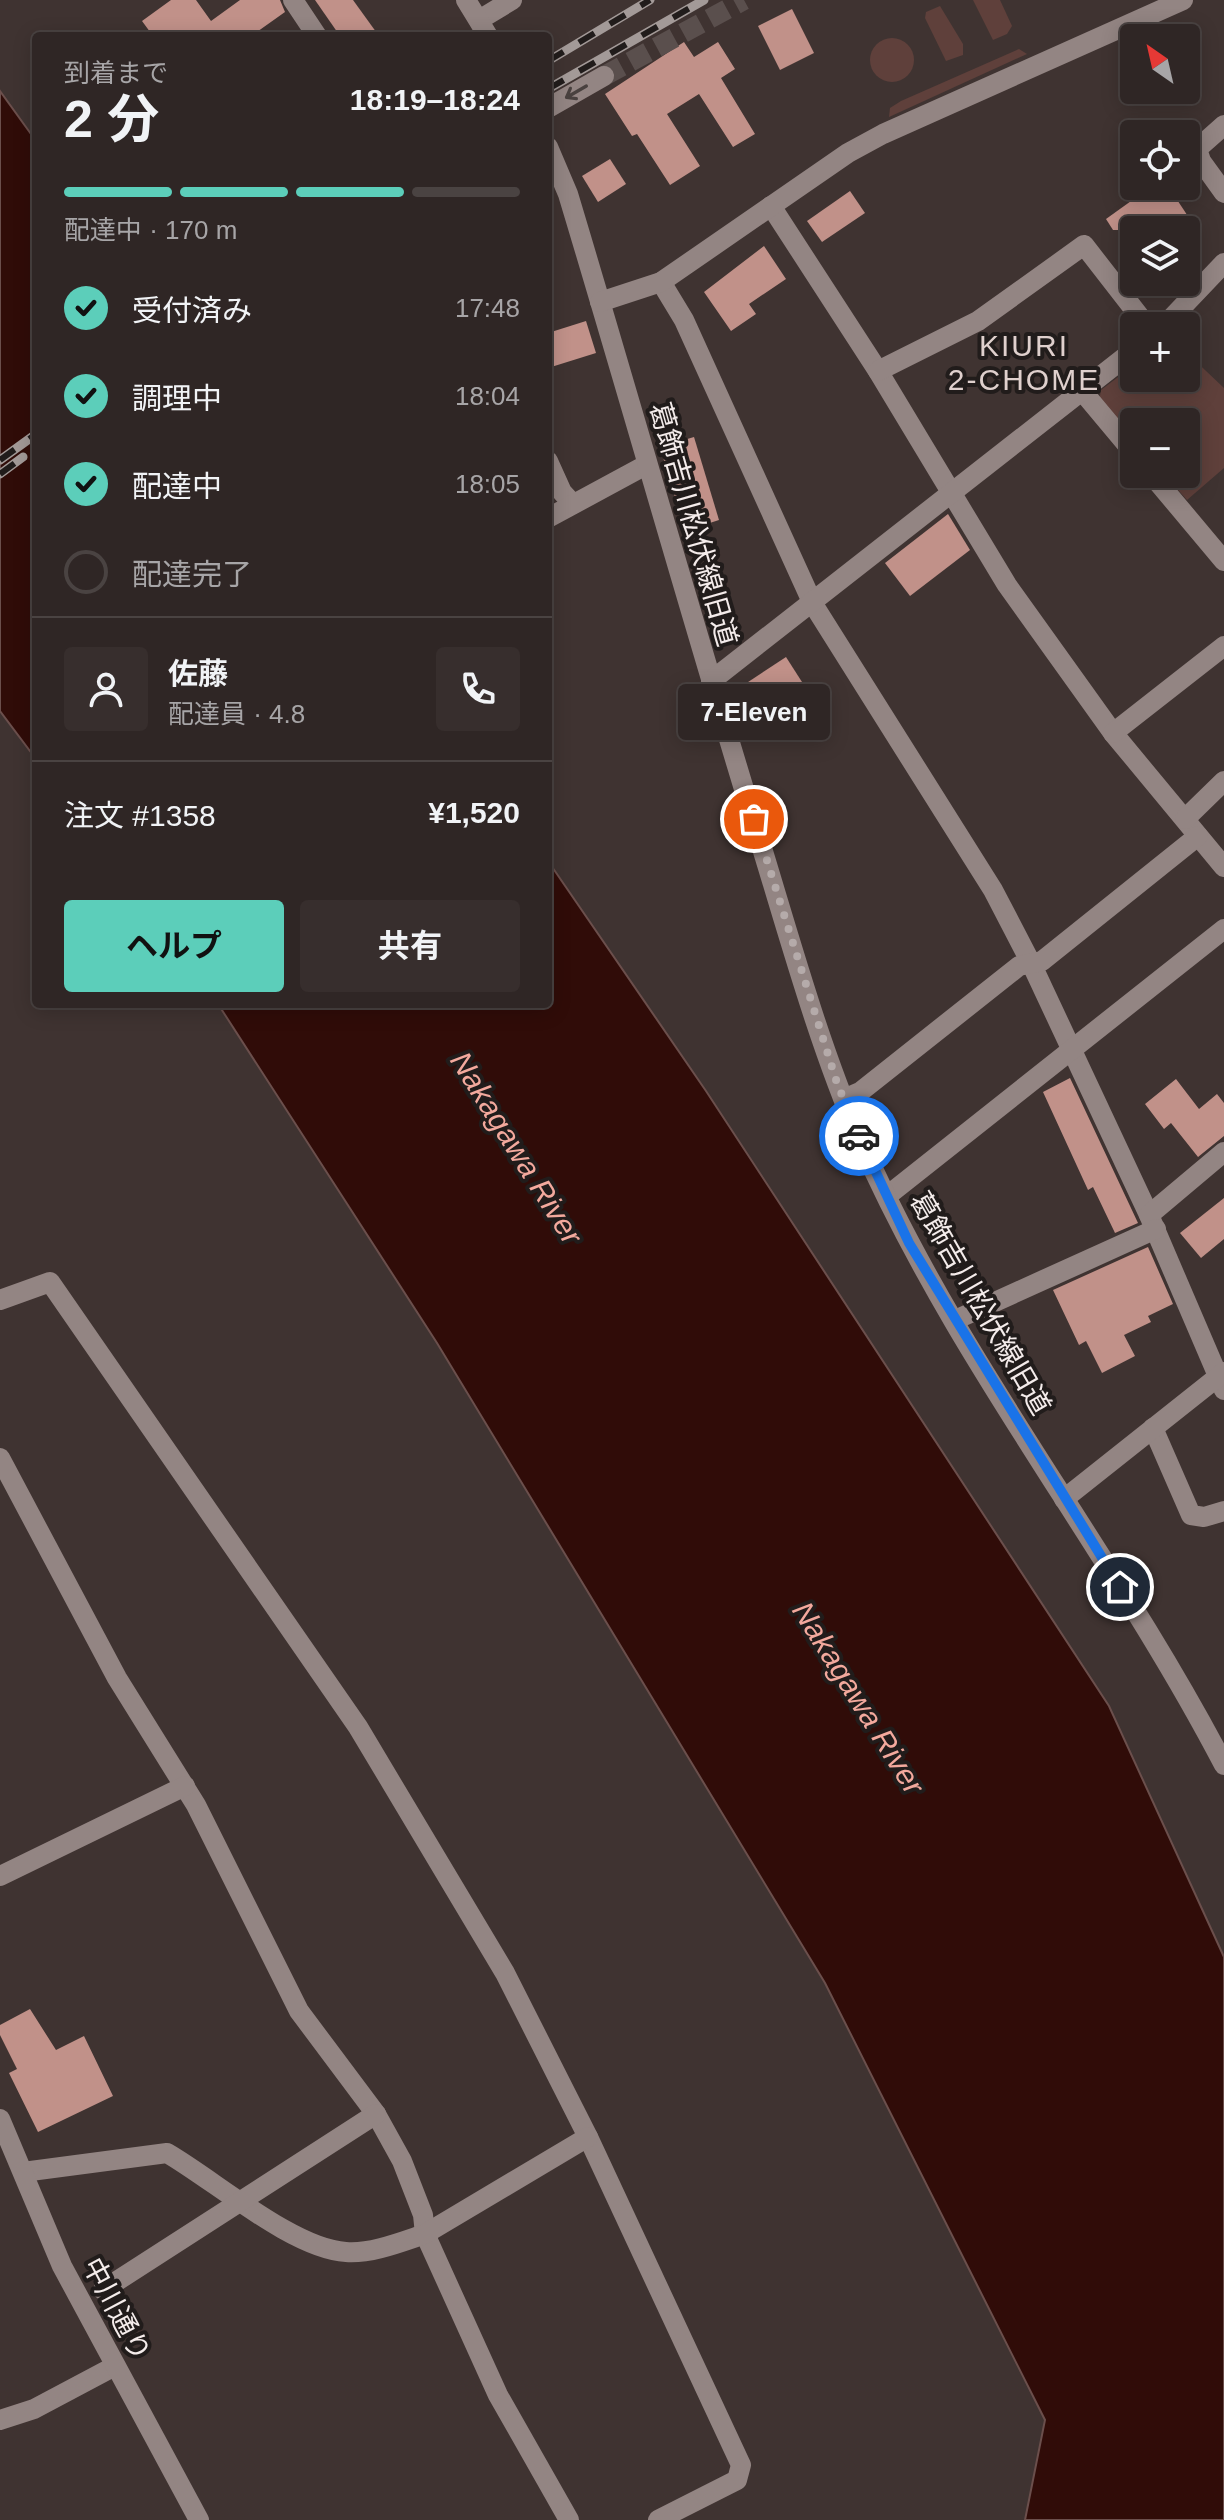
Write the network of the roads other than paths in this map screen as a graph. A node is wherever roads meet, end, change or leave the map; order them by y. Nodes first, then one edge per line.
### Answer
1 (293, 0) edge
2 (466, 0) edge
3 (512, 0) edge
4 (1183, 0) edge
5 (483, 28) edge
6 (314, 32) edge
7 (604, 76) tunnel mouth
8 (552, 106) edge
9 (1224, 125) edge
10 (552, 156) edge
11 (1224, 193) edge
12 (771, 206) junction
13 (1224, 263) edge
14 (661, 282) junction
15 (600, 302) junction
16 (1136, 312) edge
17 (1177, 312) edge
18 (1120, 362) edge
19 (878, 371) junction
20 (1083, 392) junction
21 (1120, 436) edge
22 (646, 465) junction
23 (552, 470) edge
24 (1163, 488) edge
25 (954, 494) junction
26 (573, 504) junction
27 (552, 516) edge
28 (1224, 561) edge
29 (813, 604) junction
30 (1224, 646) edge
31 (711, 681) junction
32 (1113, 733) junction
33 (1224, 781) edge
34 (1185, 819) junction
35 (1198, 836) junction
36 (1224, 867) edge
37 (1224, 929) edge
38 (1031, 963) junction
39 (1073, 1049) junction
40 (844, 1099) junction
41 (1224, 1152) edge
42 (887, 1196) junction
43 (1153, 1222) junction
44 (0, 1300) edge
45 (955, 1320) junction
46 (1222, 1380) edge
47 (1153, 1428) junction
48 (0, 1458) edge
49 (1064, 1499) junction
50 (1224, 1511) edge
51 (1224, 1765) edge
52 (185, 1786) junction
53 (0, 1876) edge
54 (376, 2114) junction
55 (0, 2119) edge
56 (588, 2137) junction
57 (23, 2172) junction
58 (243, 2202) junction
59 (425, 2234) junction
60 (103, 2290) dead end
61 (115, 2366) junction
62 (0, 2420) edge
63 (199, 2520) edge
64 (569, 2520) edge
65 (658, 2520) edge

1 - 6 street
2 - 5 street
3 - 5 street
4 - 12 street
7 -> 8 street
9 - 11 street
10 - 15 street, 葛飾吉川松伏線旧道
12 - 14 street
12 - 19 street
13 - 17 street
14 - 15 street
14 - 29 street
15 - 22 street, 葛飾吉川松伏線旧道
16 - 19 street
18 - 20 street
19 - 25 street
20 - 21 street
20 - 25 street
22 - 26 street
22 - 31 street, 葛飾吉川松伏線旧道
23 - 26 street
24 - 28 street
25 - 29 street
25 - 32 street
26 - 27 street
29 - 31 street
29 - 38 street
30 - 32 street
31 - 40 street, 葛飾吉川松伏線旧道
32 - 34 street
33 - 34 street
34 - 35 street
35 - 36 street
35 - 38 street
37 - 39 street
38 - 39 street
38 - 40 street
39 - 42 street
39 - 43 street
40 - 42 street, 葛飾吉川松伏線旧道
41 - 43 street
42 - 45 street, 葛飾吉川松伏線旧道
43 - 45 street
43 - 46 street
44 - 56 street
45 - 49 street, 葛飾吉川松伏線旧道
46 - 47 street
47 - 49 street
47 - 50 street
48 - 52 street
49 - 51 street, 葛飾吉川松伏線旧道
52 - 53 street
52 - 54 street
54 - 58 street
54 - 59 street
55 - 57 street, 中川通り
56 - 59 street
56 - 65 street
57 - 58 street
57 - 61 street, 中川通り
58 - 59 street
58 - 60 street
59 - 64 street
61 - 62 street
61 - 63 street, 中川通り

